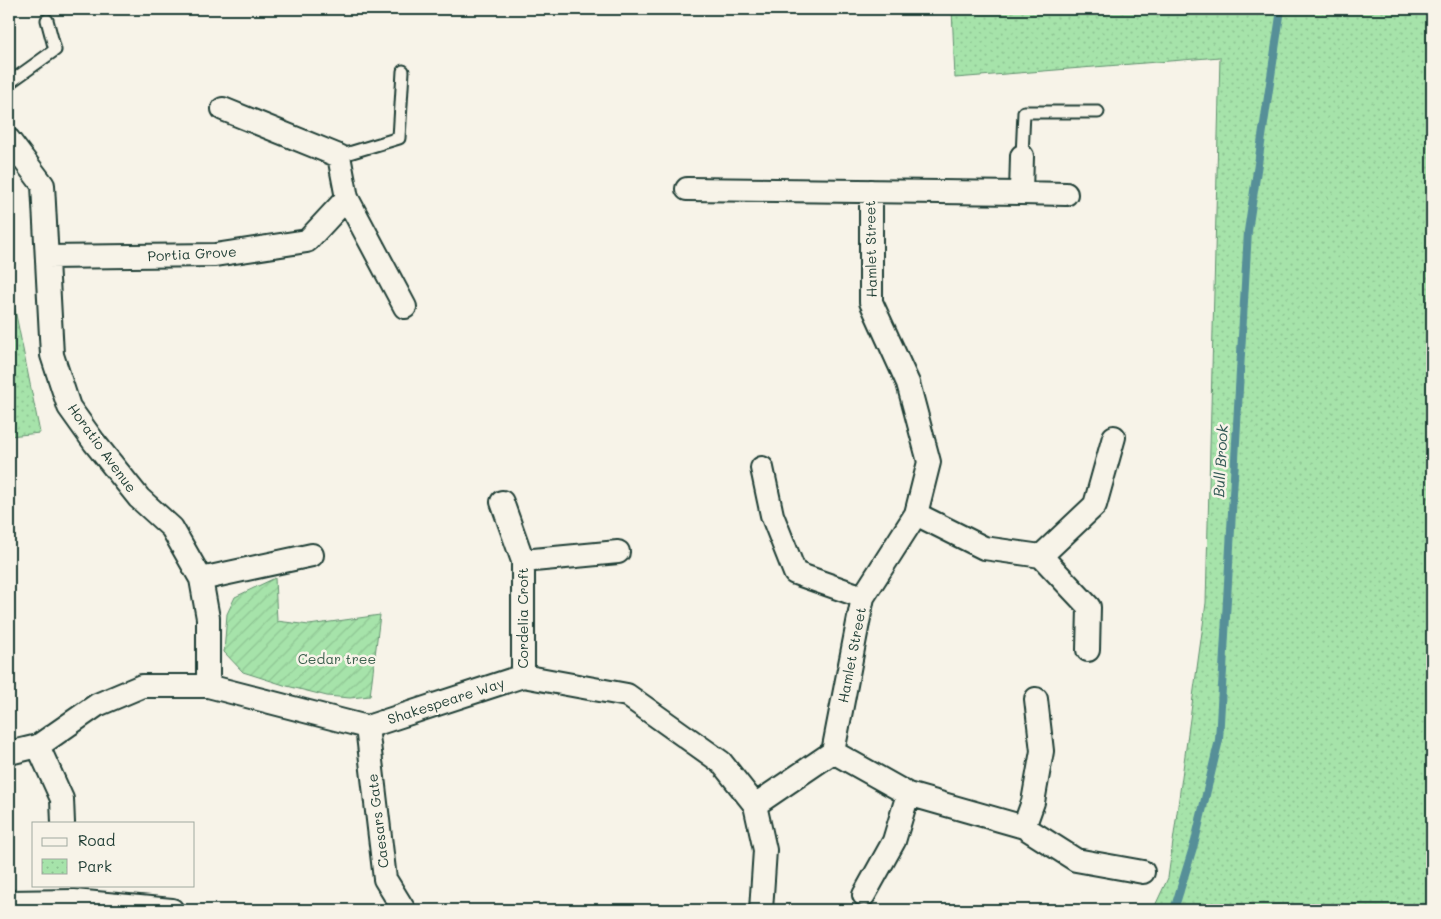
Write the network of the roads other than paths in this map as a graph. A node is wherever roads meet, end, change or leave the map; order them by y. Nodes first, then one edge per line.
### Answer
1 (47, 20) dead end
2 (403, 71) dead end
3 (9, 83) edge
4 (223, 109) dead end
5 (1098, 112) dead end
6 (9, 140) edge
7 (339, 156) junction
8 (1022, 156) joint
9 (687, 189) dead end
10 (871, 191) junction
11 (1021, 193) junction
12 (1066, 194) dead end
13 (347, 198) junction
14 (48, 257) junction
15 (405, 307) dead end
16 (1114, 437) dead end
17 (762, 468) dead end
18 (502, 502) dead end
19 (916, 514) junction
20 (618, 552) dead end
21 (312, 555) dead end
22 (1040, 556) junction
23 (523, 560) junction
24 (202, 579) junction
25 (863, 597) junction
26 (1088, 650) dead end
27 (523, 676) junction
28 (208, 686) junction
29 (1036, 699) dead end
30 (367, 727) junction
31 (38, 746) junction
32 (833, 752) junction
33 (9, 753) edge
34 (908, 794) junction
35 (756, 805) junction
36 (63, 822) edge
37 (1024, 827) junction
38 (1143, 872) dead end
39 (73, 893) edge
40 (864, 895) dead end
41 (9, 902) edge
42 (172, 910) edge
43 (404, 910) edge
44 (761, 910) edge

1 - 3 lane
2 - 7 lane
4 - 7 street
5 - 8 lane
6 - 14 street, Horatio Avenue
7 - 13 street
8 - 11 street
9 - 10 street, Hamlet Street
10 - 11 street, Hamlet Street
10 - 19 street, Hamlet Street
11 - 12 street, Hamlet Street
13 - 14 street, Portia Grove
13 - 15 street
14 - 24 street, Horatio Avenue
16 - 22 street
17 - 25 street
18 - 23 street, Cordelia Croft
19 - 22 street
19 - 25 street, Hamlet Street
20 - 23 street, Cordelia Croft
21 - 24 street
22 - 26 street
23 - 27 street, Cordelia Croft
24 - 28 street, Horatio Avenue
25 - 32 street, Hamlet Street
27 - 30 street, Shakespeare Way
27 - 35 street, Shakespeare Way
28 - 30 street
28 - 31 street
29 - 37 street
30 - 43 street, Caesars Gate
31 - 33 street
31 - 36 street
32 - 34 street
32 - 35 street
34 - 37 street
34 - 40 street
35 - 44 street, Shakespeare Way
37 - 38 street
39 - 41 street
39 - 42 street

